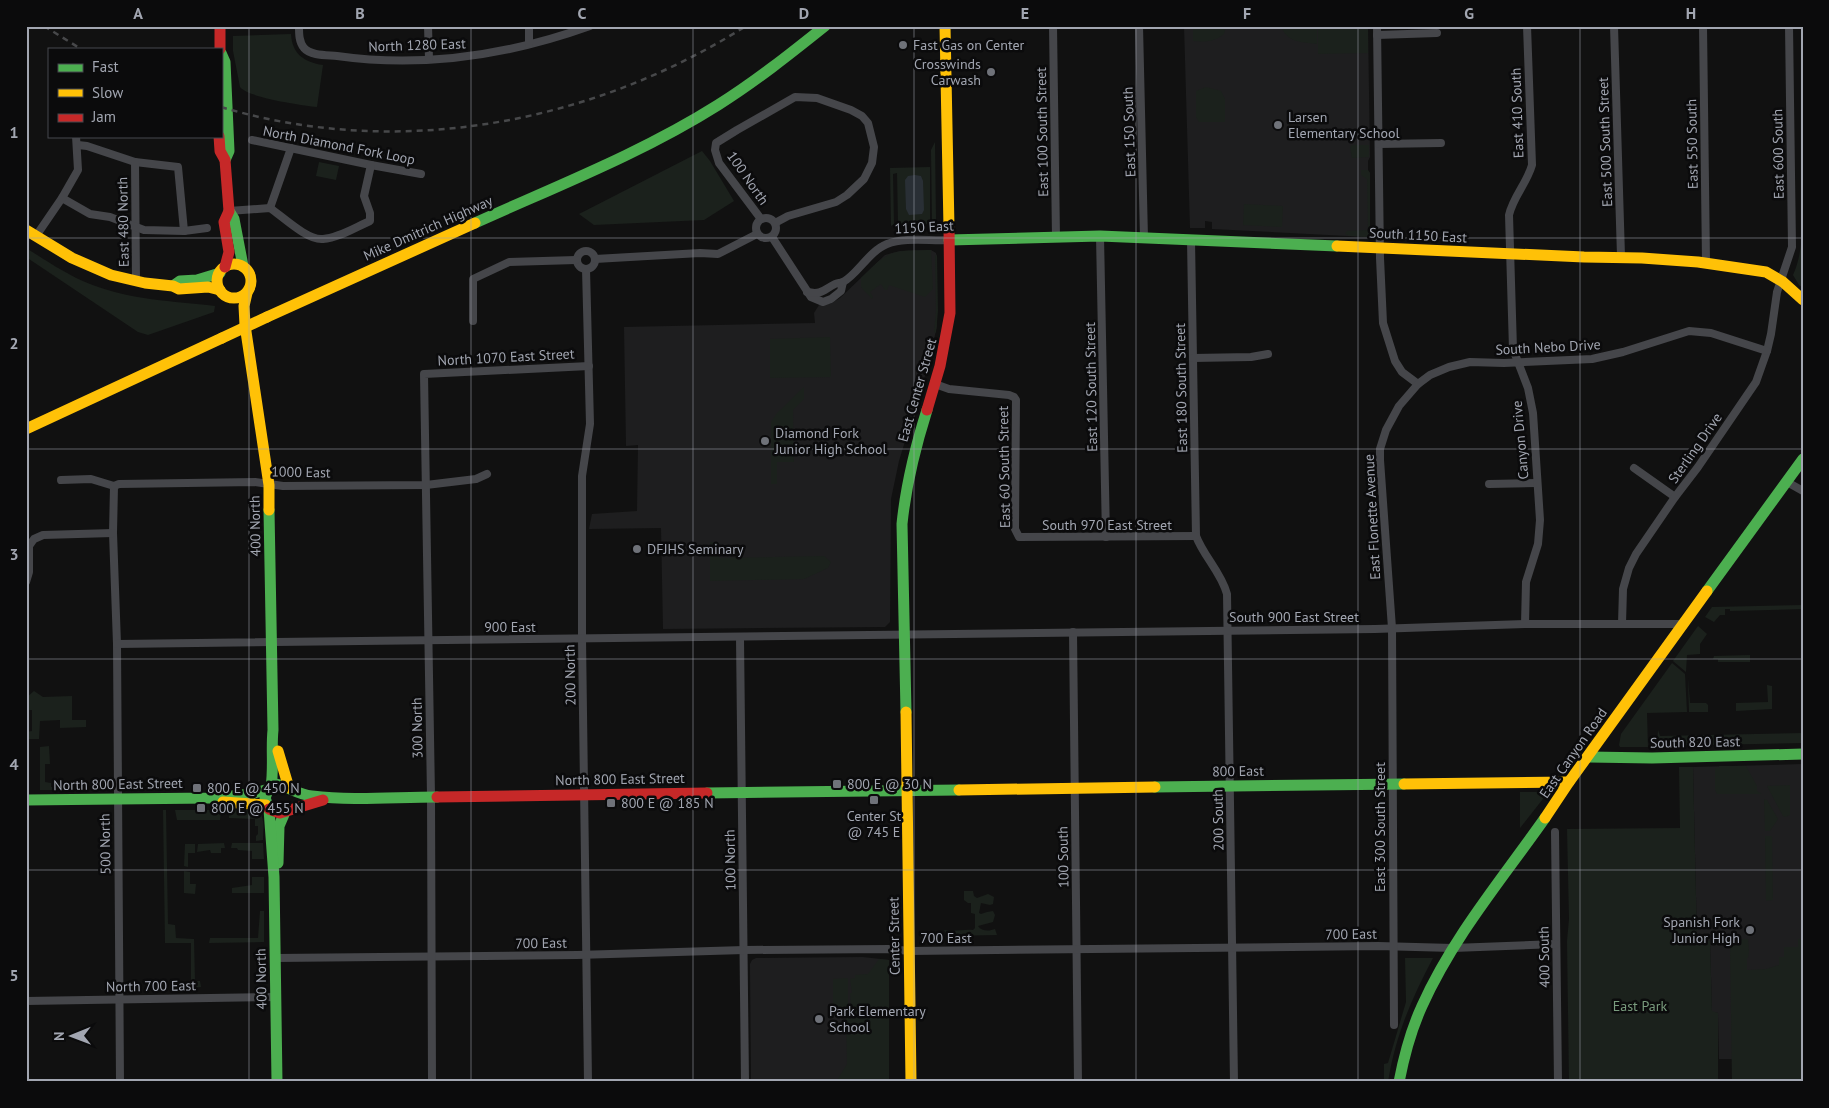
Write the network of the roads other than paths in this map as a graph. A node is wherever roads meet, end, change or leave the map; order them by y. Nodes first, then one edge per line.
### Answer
1 (220, 26) edge
2 (300, 26) edge
3 (428, 26) edge
4 (529, 26) edge
5 (590, 26) edge
6 (825, 26) edge
7 (945, 26) edge
8 (1053, 26) edge
9 (1139, 26) edge
10 (1377, 26) edge
11 (1527, 26) edge
12 (1614, 26) edge
13 (1703, 26) edge
14 (1789, 26) edge
15 (1437, 33) dead end
16 (1377, 36) junction
17 (529, 44) junction
18 (220, 48) edge
19 (222, 55) edge
20 (429, 59) junction
21 (76, 138) edge
22 (219, 138) edge
23 (252, 140) dead end
24 (1441, 143) dead end
25 (1379, 144) junction
26 (78, 145) junction
27 (291, 148) junction
28 (225, 160) junction
29 (135, 162) junction
30 (371, 165) junction
31 (421, 174) dead end
32 (62, 198) junction
33 (270, 208) junction
34 (229, 211) junction
35 (761, 219) junction
36 (775, 223) junction
37 (136, 227) junction
38 (206, 228) dead end
39 (184, 231) junction
40 (31, 233) edge
41 (757, 234) junction
42 (1100, 236) junction
43 (772, 237) junction
44 (1021, 238) joint
45 (1056, 238) junction
46 (1144, 238) junction
47 (949, 240) junction
48 (1191, 240) junction
49 (1380, 248) junction
50 (1510, 254) junction
51 (1621, 256) junction
52 (595, 259) junction
53 (576, 260) junction
54 (1706, 262) junction
55 (243, 266) junction
56 (586, 269) junction
57 (222, 270) junction
58 (1780, 280) junction
59 (136, 281) junction
60 (173, 286) junction
61 (247, 293) junction
62 (224, 294) junction
63 (1803, 300) edge
64 (473, 321) dead end
65 (245, 324) junction
66 (1767, 351) junction
67 (1268, 354) dead end
68 (1193, 358) junction
69 (1516, 362) junction
70 (588, 366) junction
71 (424, 374) joint
72 (936, 384) junction
73 (1418, 384) junction
74 (26, 429) edge
75 (1803, 458) edge
76 (1634, 468) dead end
77 (488, 474) dead end
78 (61, 480) dead end
79 (1786, 482) junction
80 (1489, 484) dead end
81 (1537, 484) junction
82 (269, 485) junction
83 (426, 485) junction
84 (114, 486) junction
85 (1803, 491) edge
86 (1675, 498) junction
87 (113, 533) junction
88 (1196, 536) junction
89 (1019, 537) joint
90 (1106, 537) junction
91 (26, 582) edge
92 (1525, 624) junction
93 (1622, 624) junction
94 (1684, 624) junction
95 (1392, 628) junction
96 (1228, 630) junction
97 (1073, 632) junction
98 (904, 635) junction
99 (740, 638) junction
100 (582, 639) junction
101 (428, 640) junction
102 (272, 642) junction
103 (117, 644) junction
104 (273, 730) junction
105 (1803, 754) edge
106 (1589, 757) junction
107 (1569, 782) junction
108 (1393, 784) junction
109 (1230, 786) junction
110 (270, 788) junction
111 (1075, 788) junction
112 (289, 789) junction
113 (908, 790) junction
114 (742, 793) junction
115 (585, 795) junction
116 (431, 796) junction
117 (210, 798) junction
118 (332, 798) junction
119 (118, 799) junction
120 (26, 800) edge
121 (267, 807) junction
122 (287, 811) junction
123 (1555, 832) dead end
124 (274, 877) junction
125 (1556, 944) junction
126 (1392, 946) junction
127 (1233, 948) junction
128 (1453, 948) junction
129 (744, 950) junction
130 (1077, 950) junction
131 (910, 951) junction
132 (587, 955) junction
133 (431, 957) junction
134 (276, 958) junction
135 (276, 997) junction
136 (120, 999) junction
137 (26, 1001) edge
138 (1394, 1025) dead end
139 (120, 1082) edge
140 (277, 1082) edge
141 (432, 1082) edge
142 (588, 1082) edge
143 (745, 1082) edge
144 (911, 1082) edge
145 (1078, 1082) edge
146 (1234, 1082) edge
147 (1400, 1082) edge
148 (1558, 1082) edge

1 - 18 main road
2 - 20 street, North 1280 East
3 - 20 street
4 - 17 street
5 - 17 street, North 1280 East
6 - 74 main road, Mike Dmitrich Highway, bridge
7 - 47 main road, East Center Street
8 - 45 street, East 100 South Street
9 - 46 street, East 150 South
10 - 16 street
11 - 50 street, East 410 South
12 - 51 street, East 500 South Street
13 - 54 street, East 550 South
14 - 58 street, East 600 South
15 - 16 street
16 - 25 street
17 - 20 street, North 1280 East
19 - 28 main road
21 - 26 street
22 - 28 main road
23 - 27 street, North Diamond Fork Loop
24 - 25 street
25 - 49 street
26 - 29 street
26 - 32 street
27 - 30 street, North Diamond Fork Loop
27 - 33 street
28 - 34 main road
29 - 37 street, East 480 North
29 - 39 street
30 - 31 street, North Diamond Fork Loop
30 - 33 street
32 - 37 street
32 - 40 street
33 - 34 street
34 - 55 main road
34 - 57 main road
35 - 36 street
35 - 36 street, 100 North
35 - 41 street
36 - 43 street
37 - 39 street
37 - 59 street, East 480 North
38 - 39 street
40 - 59 main road
41 - 43 street
41 - 52 street
42 - 45 main road, South 1150 East
42 - 46 main road, South 1150 East
42 - 90 street, East 120 South Street
43 - 47 street, 1150 East
44 - 45 main road, South 1150 East
44 - 47 main road, 1150 East
46 - 48 main road, South 1150 East
47 - 72 main road, East Center Street
48 - 49 main road, South 1150 East
48 - 68 street, East 180 South Street
49 - 50 main road, South 1150 East
49 - 73 street
50 - 51 main road, South 1150 East
50 - 69 street, Canyon Drive
51 - 54 main road, South 1150 East
52 - 53 street
52 - 56 street
53 - 56 street
53 - 64 street
54 - 58 main road, South 1150 East
55 - 57 main road
55 - 61 main road
56 - 70 street, 200 North
57 - 60 main road
57 - 62 main road
58 - 63 main road, South 1150 East
58 - 66 street, Sterling Drive
59 - 60 main road
60 - 62 main road
61 - 62 main road
61 - 65 main road
62 - 65 main road
65 - 82 main road, 400 North
66 - 69 street, South Nebo Drive
66 - 86 street, Sterling Drive
67 - 68 street
68 - 88 street, East 180 South Street
69 - 73 street, South Nebo Drive
69 - 81 street, Canyon Drive
70 - 71 street, North 1070 East Street
70 - 100 street, 200 North
71 - 83 street, 300 North
72 - 89 street, East 60 South Street
72 - 98 main road, East Center Street
73 - 95 street, East Flonette Avenue
75 - 79 main road, East Canyon Road
76 - 86 street
77 - 83 street, 1000 East
78 - 84 street
79 - 85 street
79 - 94 main road, East Canyon Road
80 - 81 street
81 - 92 street, Canyon Drive
82 - 83 street, 1000 East
82 - 84 street, 1000 East
82 - 102 main road, 400 North
83 - 101 street, 300 North
84 - 87 street, 500 North
86 - 93 street, Sterling Drive
87 - 91 street
87 - 103 street, 500 North
88 - 90 street, South 970 East Street
88 - 96 street, 200 South
89 - 90 street, South 970 East Street
92 - 93 street, South 900 East Street
92 - 95 street, South 900 East Street
93 - 94 street, South 900 East Street
94 - 106 main road, East Canyon Road
95 - 96 street, South 900 East Street
95 - 108 street, East 300 South Street
96 - 97 street, South 900 East Street
96 - 109 street, 200 South
97 - 98 street, South 900 East Street
97 - 111 street, 100 South
98 - 99 street, 900 East
98 - 113 main road, East Center Street
99 - 100 street, 900 East
99 - 114 street, 100 North
100 - 101 street, 900 East
100 - 115 street, 200 North
101 - 102 street, 900 East
101 - 116 street, 300 North
102 - 103 street, 900 East
102 - 104 main road, 400 North
103 - 119 street, 500 North
104 - 110 main road
104 - 112 main road
105 - 106 main road, South 820 East
106 - 107 main road, East Canyon Road
107 - 108 main road, 800 East
107 - 128 main road, East Canyon Road
108 - 109 main road, 800 East
108 - 126 street, East 300 South Street
109 - 111 main road, 800 East
109 - 127 street, 200 South
110 - 112 main road
110 - 117 main road
110 - 121 main road
111 - 113 main road, 800 East
111 - 130 street, 100 South
112 - 118 main road
112 - 122 main road
113 - 114 main road, North 800 East Street
113 - 131 main road, Center Street
114 - 115 main road, North 800 East Street
114 - 129 street, 100 North
115 - 116 main road, North 800 East Street
115 - 132 street, 200 North
116 - 118 main road, North 800 East Street
116 - 133 street, 300 North
117 - 119 main road, North 800 East Street
117 - 121 main road
118 - 122 main road
119 - 120 main road, North 800 East Street
119 - 136 street, 500 North
121 - 122 main road
121 - 124 main road
122 - 124 main road
123 - 125 street, 400 South
124 - 134 main road, 400 North
125 - 128 street, 700 East
125 - 148 street, 400 South
126 - 127 street, 700 East
126 - 128 street, 700 East
126 - 138 street, East 300 South Street
127 - 130 street, 700 East
127 - 146 street, 200 South
128 - 147 main road, East Canyon Road
129 - 131 street, 700 East
129 - 132 street, 700 East
129 - 143 street, 100 North
130 - 131 street, 700 East
130 - 145 street, 100 South
131 - 144 main road, Center Street
132 - 133 street, 700 East
132 - 142 street, 200 North
133 - 134 street, 700 East
133 - 141 street, 300 North
134 - 135 main road, 400 North
135 - 136 street, North 700 East
135 - 140 main road, 400 North
136 - 137 street, North 700 East
136 - 139 street, 500 North

